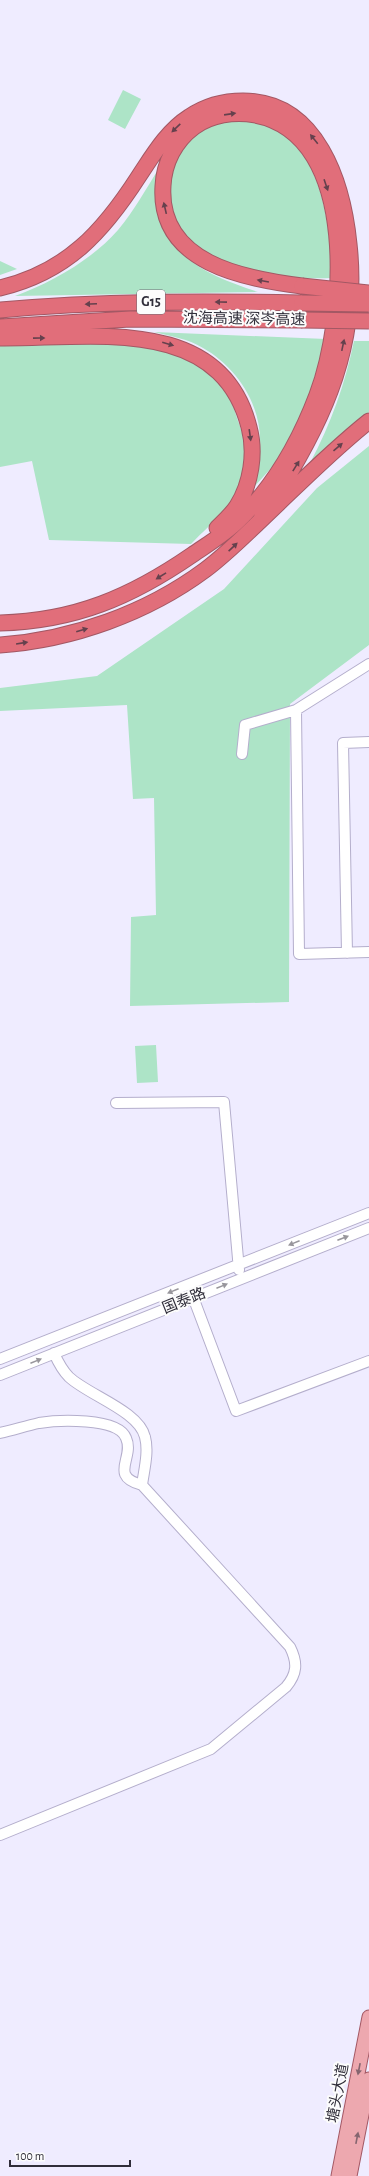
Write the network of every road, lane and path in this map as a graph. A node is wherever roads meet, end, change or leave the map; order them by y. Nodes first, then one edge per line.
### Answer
1 (0, 288) edge
2 (369, 293) edge
3 (369, 304) edge
4 (0, 310) edge
5 (369, 321) edge
6 (0, 327) edge
7 (0, 338) edge
8 (369, 421) edge
9 (259, 522) junction
10 (194, 554) junction
11 (0, 623) edge
12 (0, 645) edge
13 (369, 664) edge
14 (296, 710) junction
15 (369, 742) edge
16 (242, 754) dead end
17 (369, 952) edge
18 (347, 953) junction
19 (116, 1103) dead end
20 (369, 1213) edge
21 (369, 1228) edge
22 (238, 1265) junction
23 (240, 1278) junction
24 (192, 1298) junction
25 (54, 1353) junction
26 (0, 1359) edge
27 (369, 1361) edge
28 (0, 1375) edge
29 (0, 1433) edge
30 (142, 1486) junction
31 (0, 1835) edge
32 (369, 2017) edge
33 (369, 2079) edge
34 (338, 2176) edge
35 (350, 2176) edge

9 -> 1 highway
2 -> 10 highway, bridge
3 -> 4 highway, 沈海高速 深岑高速 / G15, bridge
5 - 6 highway, 沈海高速 深岑高速 / G15, bridge
7 -> 10 highway
9 -> 8 highway
12 -> 9 highway
10 -> 11 highway
13 - 14 street
14 - 16 street
14 - 18 street
15 - 18 street
17 - 18 street
19 - 22 street
20 -> 22 street, 国泰路
23 -> 21 street, 国泰路
22 - 23 street
22 -> 26 street, 国泰路
24 -> 23 street, 国泰路
24 - 25 street, 国泰路
24 - 27 street
28 -> 25 street, 国泰路
25 - 30 street
29 - 30 street
30 - 31 street
32 -> 34 main road, 塘头大道
35 -> 33 main road, 塘头大道

